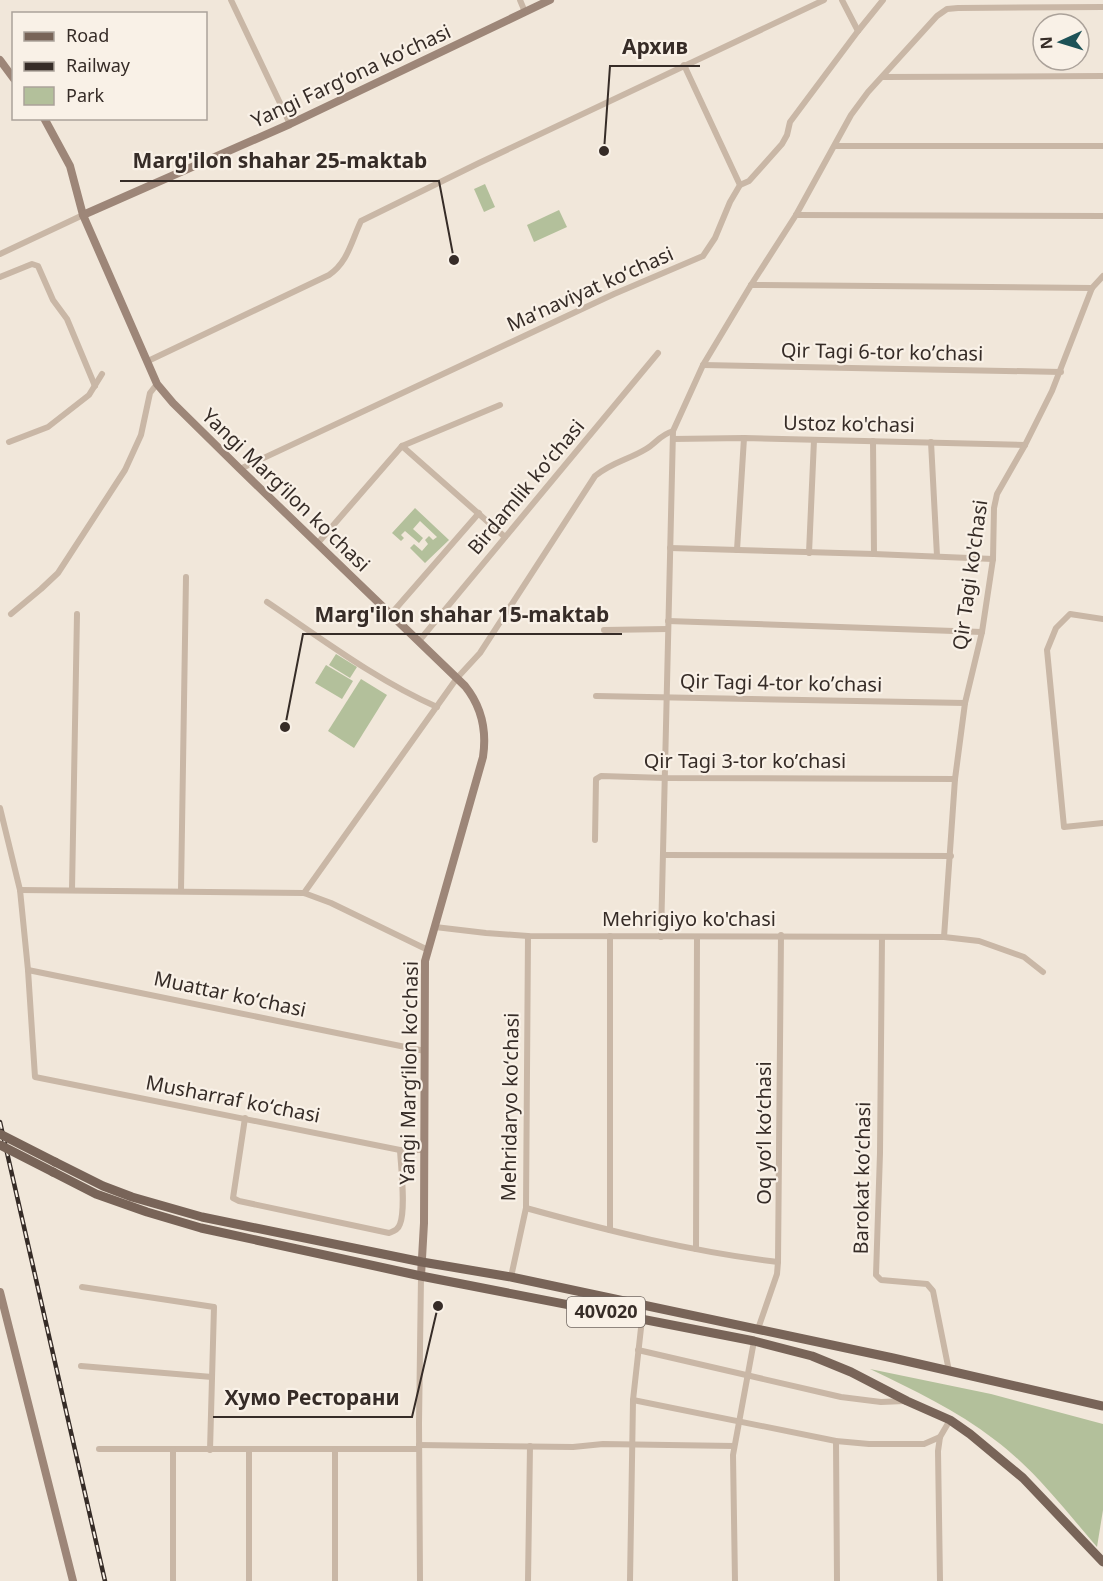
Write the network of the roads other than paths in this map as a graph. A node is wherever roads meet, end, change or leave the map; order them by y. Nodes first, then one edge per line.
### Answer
1 (231, 0) edge
2 (520, 0) edge
3 (550, 0) edge
4 (824, 0) edge
5 (842, 0) edge
6 (883, 0) edge
7 (1103, 8) edge
8 (525, 12) junction
9 (858, 31) junction
10 (0, 60) edge
11 (684, 65) junction
12 (1103, 76) edge
13 (12, 77) edge
14 (883, 77) junction
15 (45, 120) edge
16 (290, 124) junction
17 (835, 146) junction
18 (1103, 146) edge
19 (740, 185) junction
20 (796, 215) junction
21 (83, 216) junction
22 (1103, 216) edge
23 (0, 254) edge
24 (1103, 276) edge
25 (0, 277) edge
26 (751, 285) junction
27 (1092, 288) junction
28 (658, 353) dead end
29 (148, 361) junction
30 (703, 365) junction
31 (1061, 372) junction
32 (102, 375) dead end
33 (158, 384) junction
34 (95, 386) junction
35 (500, 405) dead end
36 (673, 435) junction
37 (744, 438) junction
38 (814, 441) junction
39 (873, 441) junction
40 (9, 442) dead end
41 (932, 442) junction
42 (1025, 445) junction
43 (402, 446) junction
44 (240, 469) junction
45 (479, 513) junction
46 (505, 537) junction
47 (317, 544) junction
48 (670, 548) junction
49 (737, 550) junction
50 (809, 553) junction
51 (874, 554) junction
52 (937, 556) junction
53 (993, 560) junction
54 (186, 577) dead end
55 (267, 602) dead end
56 (10, 614) dead end
57 (77, 614) dead end
58 (391, 614) junction
59 (1103, 619) edge
60 (669, 621) junction
61 (668, 629) junction
62 (604, 630) dead end
63 (982, 632) junction
64 (419, 641) junction
65 (457, 678) junction
66 (596, 696) dead end
67 (667, 697) junction
68 (965, 703) junction
69 (437, 707) junction
70 (666, 778) junction
71 (955, 779) junction
72 (0, 808) edge
73 (1103, 823) edge
74 (595, 840) dead end
75 (663, 855) junction
76 (951, 856) junction
77 (20, 890) junction
78 (72, 890) junction
79 (182, 890) junction
80 (304, 893) junction
81 (435, 927) junction
82 (781, 935) junction
83 (528, 936) junction
84 (610, 936) junction
85 (661, 937) junction
86 (697, 937) junction
87 (882, 937) junction
88 (944, 937) junction
89 (428, 950) junction
90 (28, 970) junction
91 (1043, 972) dead end
92 (425, 1051) junction
93 (244, 1118) junction
94 (0, 1134) edge
95 (0, 1145) edge
96 (400, 1150) junction
97 (424, 1150) junction
98 (54, 1167) junction
99 (526, 1208) junction
100 (609, 1230) junction
101 (696, 1249) junction
102 (422, 1262) junction
103 (778, 1262) junction
104 (422, 1276) junction
105 (511, 1277) junction
106 (82, 1287) dead end
107 (0, 1292) edge
108 (642, 1319) junction
109 (759, 1329) junction
110 (754, 1341) junction
111 (638, 1350) junction
112 (81, 1366) dead end
113 (949, 1371) junction
114 (212, 1377) junction
115 (748, 1377) junction
116 (633, 1400) junction
117 (907, 1401) junction
118 (1103, 1406) edge
119 (950, 1420) junction
120 (740, 1422) junction
121 (940, 1437) junction
122 (836, 1441) junction
123 (632, 1444) junction
124 (530, 1446) junction
125 (734, 1446) junction
126 (419, 1447) junction
127 (99, 1449) dead end
128 (173, 1450) junction
129 (210, 1450) junction
130 (249, 1450) junction
131 (335, 1450) junction
132 (1103, 1562) edge
133 (74, 1581) edge
134 (173, 1581) edge
135 (249, 1581) edge
136 (335, 1581) edge
137 (420, 1581) edge
138 (528, 1581) edge
139 (630, 1581) edge
140 (735, 1581) edge
141 (837, 1581) edge
142 (940, 1581) edge

1 - 16 street
2 - 8 street
3 - 8 main road, Yangi Fargʻona koʻchasi
4 - 11 street
5 - 9 street
6 - 9 street, Maʻnaviyat koʻchasi
7 - 14 street
8 - 16 main road, Yangi Fargʻona koʻchasi
9 - 19 street, Maʻnaviyat koʻchasi
10 - 13 main road
11 - 19 street
11 - 29 street
12 - 14 street
14 - 17 street
15 - 21 main road, Yangi Margʻilon koʻchasi
16 - 21 main road, Yangi Fargʻona koʻchasi
17 - 18 street
17 - 20 street
19 - 44 street, Maʻnaviyat koʻchasi
20 - 22 street
20 - 26 street
21 - 23 street, Yangi Fargʻona koʻchasi
21 - 29 main road, Yangi Margʻilon koʻchasi
24 - 27 street, Qir Tagi ko'chasi
25 - 34 street
26 - 27 street
26 - 30 street
27 - 31 street, Qir Tagi ko'chasi
28 - 46 street, Birdamlik koʻchasi
29 - 33 main road, Yangi Margʻilon koʻchasi
30 - 31 street, Qir Tagi 6-tor koʼchasi
30 - 36 street
31 - 42 street, Qir Tagi ko'chasi
32 - 34 street
33 - 44 main road, Yangi Margʻilon koʻchasi
33 - 56 street
34 - 40 street
35 - 43 street
36 - 37 street, Ustoz ko'chasi
36 - 48 street
36 - 65 street
37 - 38 street, Ustoz ko'chasi
37 - 49 street
38 - 39 street, Ustoz ko'chasi
38 - 50 street
39 - 41 street, Ustoz ko'chasi
39 - 51 street
41 - 42 street, Ustoz ko'chasi
41 - 52 street
42 - 53 street, Qir Tagi ko'chasi
43 - 45 street
43 - 47 street
44 - 47 main road, Yangi Margʻilon koʻchasi
45 - 46 street
45 - 58 street
46 - 64 street, Birdamlik koʻchasi
47 - 58 main road, Yangi Margʻilon koʻchasi
48 - 49 street
48 - 60 street
49 - 50 street
50 - 51 street
51 - 52 street
52 - 53 street
53 - 63 street, Qir Tagi ko'chasi
54 - 79 street
55 - 69 street
57 - 78 street
58 - 64 main road, Yangi Margʻilon koʻchasi
59 - 73 street
60 - 61 street
60 - 63 street
61 - 62 street
61 - 67 street
63 - 68 street, Qir Tagi ko'chasi
64 - 65 main road, Yangi Margʻilon koʻchasi
65 - 69 street
65 - 81 main road, Yangi Margʻilon koʻchasi
66 - 67 street, Qir Tagi 4-tor koʼchasi
67 - 68 street, Qir Tagi 4-tor koʼchasi
67 - 70 street
68 - 71 street, Qir Tagi ko'chasi
69 - 80 street
70 - 71 street, Qir Tagi 3-tor koʼchasi
70 - 74 street, Qir Tagi 3-tor koʼchasi
70 - 75 street
71 - 76 street, Qir Tagi ko'chasi
72 - 77 street
75 - 76 street
75 - 85 street
76 - 88 street, Qir Tagi ko'chasi
77 - 78 street
77 - 90 street
78 - 79 street
79 - 80 street
80 - 89 street
81 - 83 street, Mehrigiyo ko'chasi
81 - 89 main road, Yangi Margʻilon koʻchasi
82 - 86 street, Mehrigiyo ko'chasi
82 - 87 street, Mehrigiyo ko'chasi
82 - 103 street, Oq yoʻl koʻchasi
83 - 84 street, Mehrigiyo ko'chasi
83 - 99 street, Mehridaryo koʻchasi
84 - 85 street, Mehrigiyo ko'chasi
84 - 100 street
85 - 86 street, Mehrigiyo ko'chasi
86 - 101 street
87 - 88 street, Mehrigiyo ko'chasi
87 - 113 street, Barokat koʻchasi
88 - 91 street, Mehrigiyo ko'chasi
89 - 92 main road, Yangi Margʻilon koʻchasi
90 - 92 street, Muattar koʻchasi
90 - 93 street, Musharraf koʻchasi
92 - 97 main road, Yangi Margʻilon koʻchasi
93 - 96 street, Musharraf koʻchasi
93 - 96 street
94 - 98 main road, 40V020, bridge
95 - 98 main road, 40V020, bridge
96 - 97 street, Musharraf koʻchasi
97 - 102 main road, Yangi Margʻilon koʻchasi
98 - 102 main road, 40V020
98 - 104 main road, 40V020
99 - 100 street
99 - 105 street, Mehridaryo koʻchasi
100 - 101 street
101 - 103 street
102 - 104 main road, Yangi Margʻilon koʻchasi
102 - 105 main road, 40V020
103 - 109 street, Oq yoʻl koʻchasi
104 - 108 main road, 40V020
104 - 126 street
105 - 109 main road, 40V020
106 - 114 street
107 - 133 main road
108 - 110 main road, 40V020
108 - 111 street
109 - 113 main road, 40V020
110 - 115 street
110 - 117 main road, 40V020
111 - 115 street
111 - 116 street
112 - 114 street
113 - 118 main road, 40V020
114 - 129 street
115 - 117 street
115 - 120 street
116 - 120 street
116 - 123 street
117 - 119 main road, 40V020
119 - 121 street
119 - 132 main road, 40V020
120 - 122 street
120 - 125 street
121 - 122 street
121 - 142 street
122 - 141 street
123 - 124 street
123 - 125 street
123 - 139 street
124 - 126 street
124 - 138 street
125 - 140 street
126 - 131 street
126 - 137 street
127 - 128 street
128 - 129 street
128 - 134 street
129 - 130 street
130 - 131 street
130 - 135 street
131 - 136 street

